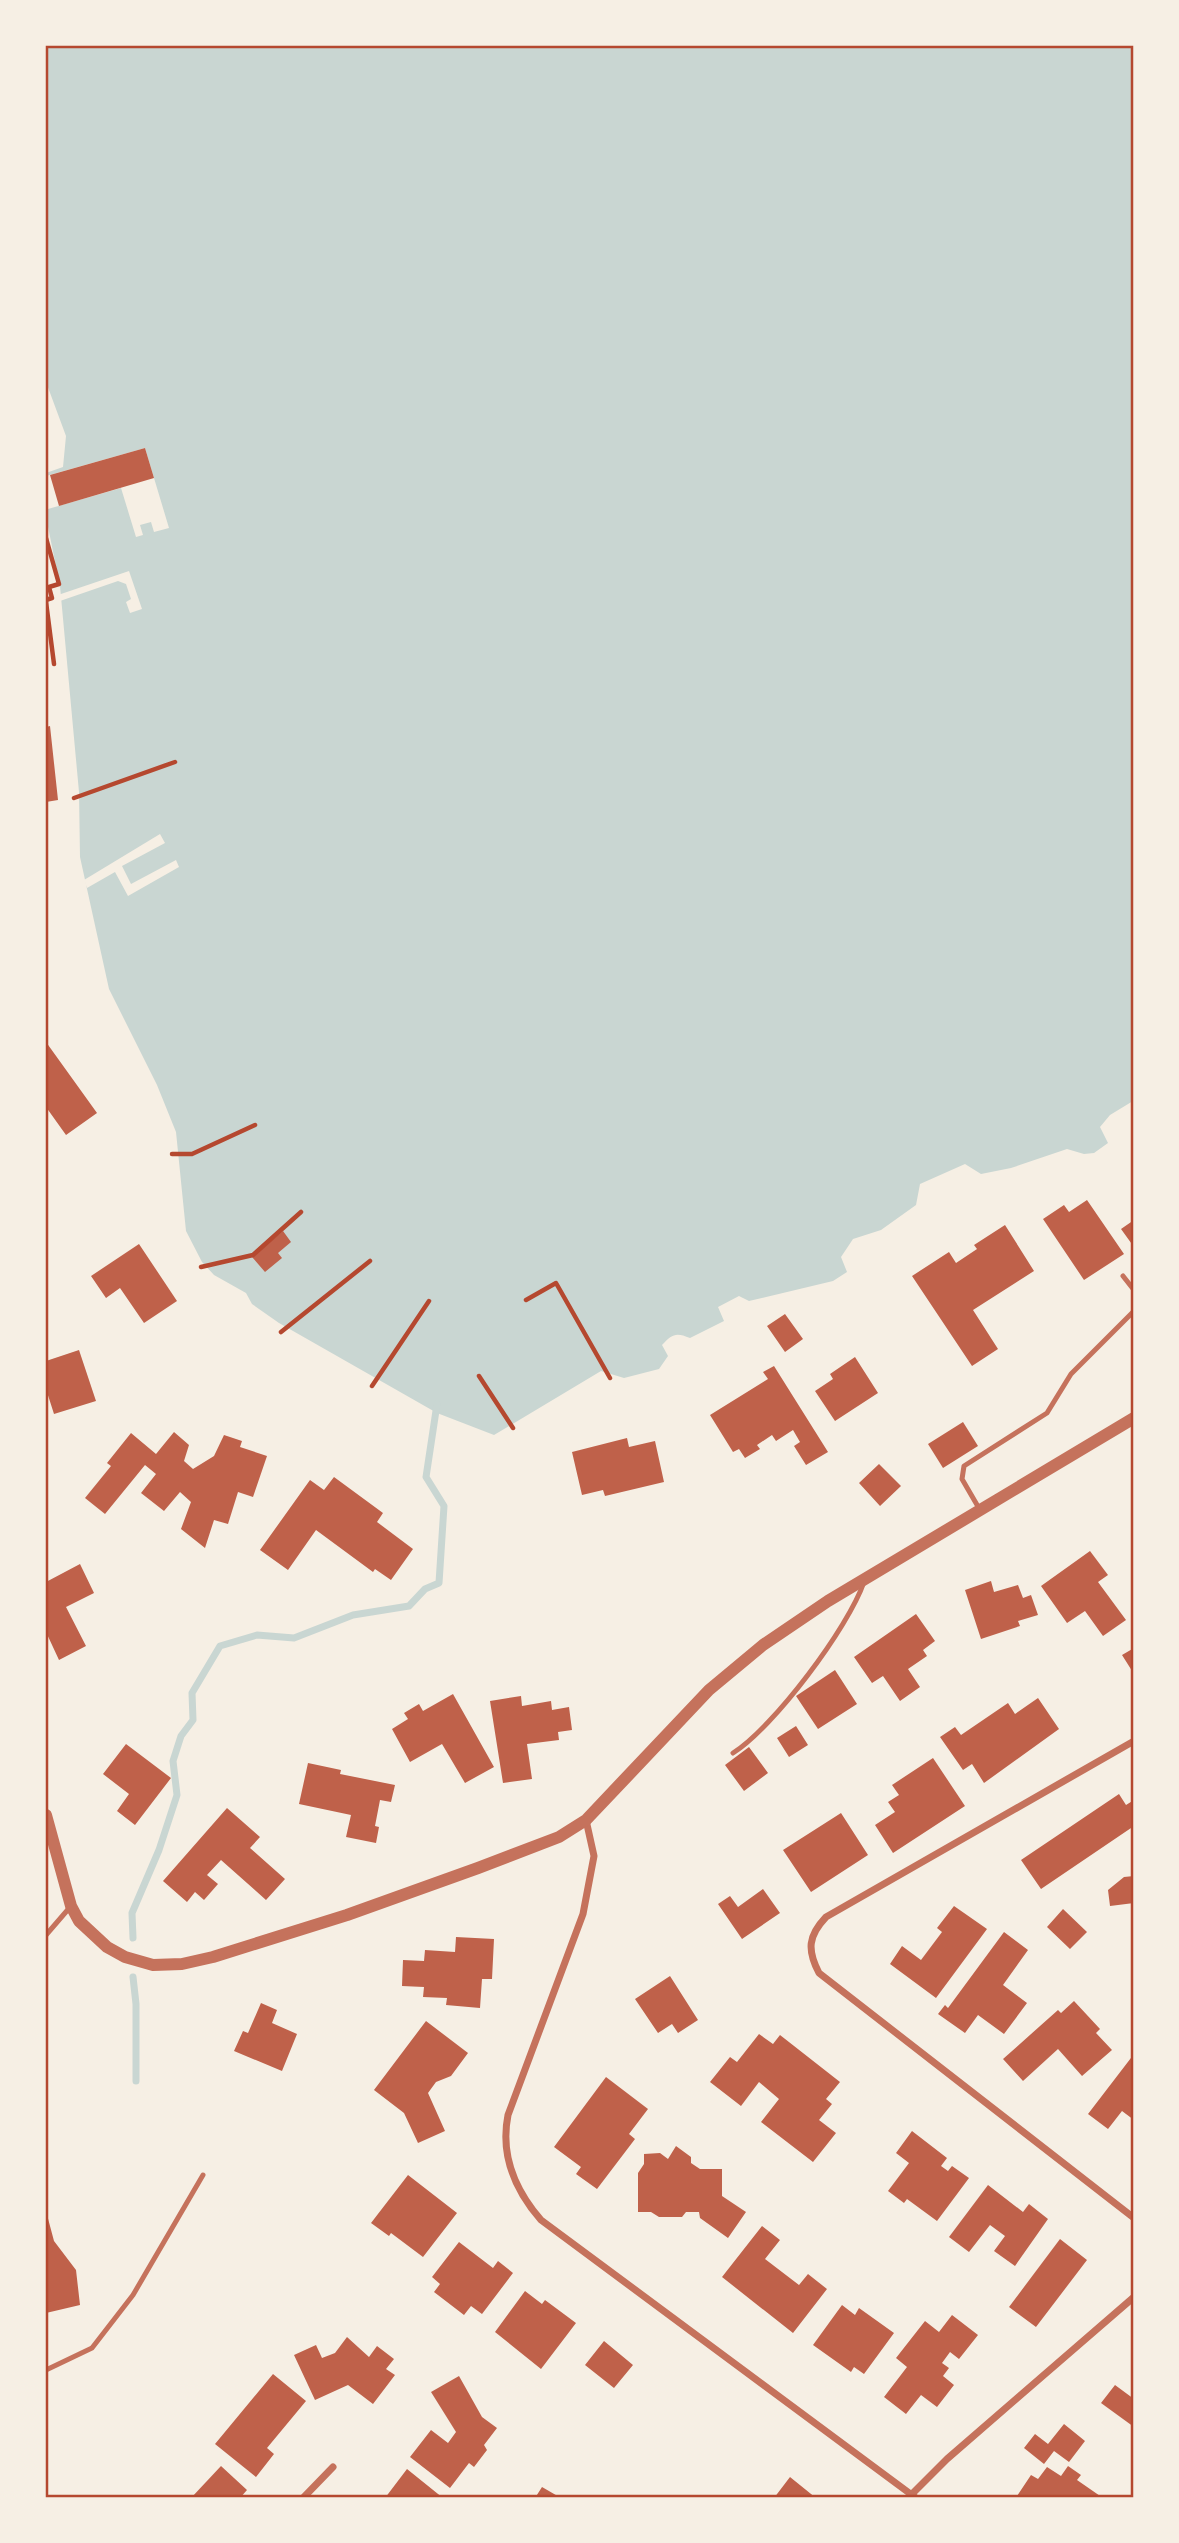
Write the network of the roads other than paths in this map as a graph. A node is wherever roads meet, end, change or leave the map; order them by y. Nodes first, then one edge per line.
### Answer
1 (1123, 1276) dead end
2 (1133, 1290) edge
3 (1133, 1311) edge
4 (1133, 1418) edge
5 (980, 1510) junction
6 (865, 1578) junction
7 (1133, 1741) edge
8 (733, 1753) dead end
9 (46, 1815) edge
10 (586, 1820) junction
11 (71, 1906) junction
12 (46, 1935) edge
13 (203, 2175) dead end
14 (1133, 2218) edge
15 (1133, 2297) edge
16 (46, 2370) edge
17 (333, 2467) dead end
18 (912, 2496) edge
19 (303, 2497) edge

1 - 2 lane
3 - 5 lane
4 - 5 street
5 - 6 street
6 - 8 lane
6 - 10 street
7 - 14 street
9 - 11 street
10 - 11 street
10 - 18 street
11 - 12 lane
13 - 16 lane
15 - 18 street
17 - 19 street

